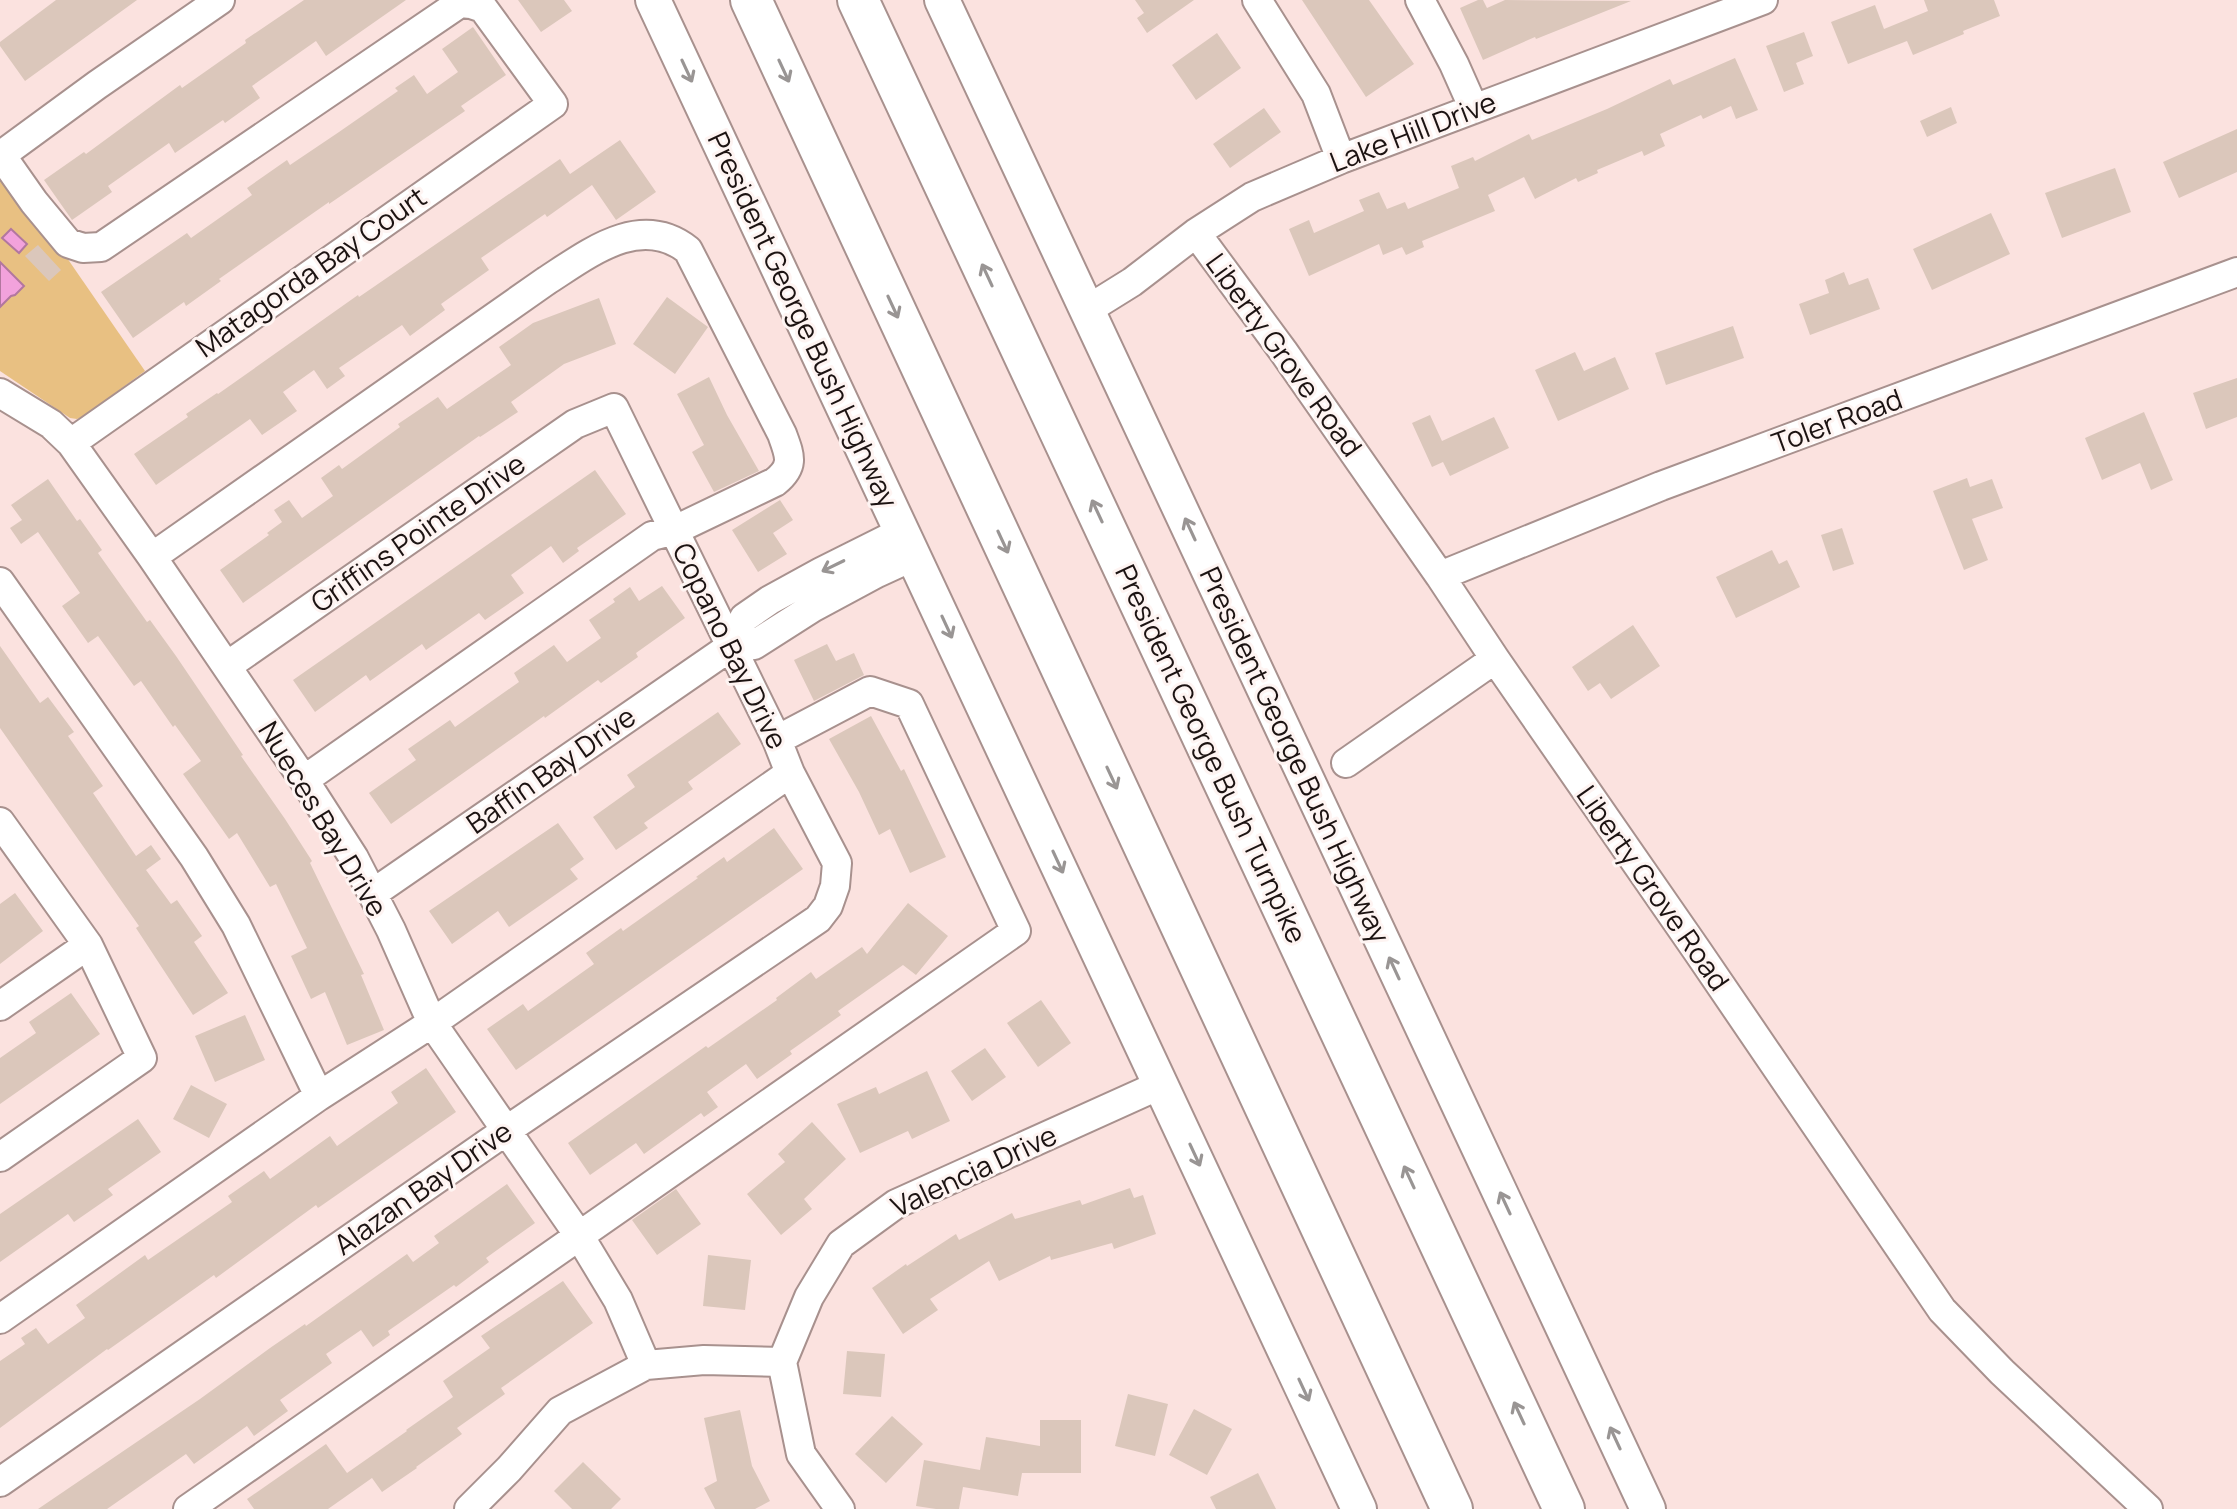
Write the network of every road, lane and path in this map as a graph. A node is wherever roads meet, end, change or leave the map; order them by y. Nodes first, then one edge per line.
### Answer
1 (220, 0) edge
2 (653, 0) edge
3 (751, 0) edge
4 (858, 0) edge
5 (942, 0) edge
6 (1257, 0) edge
7 (1420, 0) edge
8 (1763, 0) edge
9 (1474, 109) junction
10 (1, 156) edge
11 (1341, 159) junction
12 (1196, 233) junction
13 (2237, 272) edge
14 (1087, 310) junction
15 (0, 393) edge
16 (614, 408) joint
17 (71, 443) junction
18 (675, 530) junction
19 (908, 544) junction
20 (152, 557) junction
21 (1440, 576) junction
22 (0, 582) edge
23 (730, 647) junction
24 (1495, 659) junction
25 (227, 666) junction
26 (777, 740) junction
27 (1346, 763) dead end
28 (790, 773) junction
29 (304, 780) junction
30 (2, 829) edge
31 (835, 886) joint
32 (372, 894) junction
33 (88, 945) junction
34 (0, 1006) edge
35 (432, 1023) junction
36 (1162, 1084) junction
37 (319, 1096) junction
38 (507, 1130) junction
39 (0, 1157) edge
40 (580, 1237) junction
41 (0, 1319) edge
42 (782, 1362) junction
43 (646, 1365) junction
44 (0, 1482) edge
45 (188, 1509) edge
46 (469, 1509) edge
47 (840, 1509) edge
48 (1359, 1509) edge
49 (1452, 1509) edge
50 (1564, 1509) edge
51 (1648, 1509) edge
52 (2148, 1509) edge

1 - 10 street
2 -> 19 main road, President George Bush Highway
3 -> 49 highway
50 -> 4 highway, President George Bush Turnpike
5 - 14 main road, President George Bush Highway
6 - 11 street
7 - 9 street
8 - 9 street, Lake Hill Drive
9 - 11 street, Lake Hill Drive
10 - 17 street, Matagorda Bay Court
11 - 12 street, Lake Hill Drive
12 - 14 street, Lake Hill Drive
12 - 21 street, Liberty Grove Road
13 - 21 street, Toler Road
51 -> 14 main road, President George Bush Highway
15 - 17 street, Nueces Bay Drive
16 - 18 street, Copano Bay Drive
16 - 25 street, Griffins Pointe Drive
17 - 20 street, Nueces Bay Drive
18 - 20 street
18 - 23 street, Copano Bay Drive
18 - 29 street
19 - 23 street, Baffin Bay Drive
19 -> 36 main road, President George Bush Highway
20 - 25 street, Nueces Bay Drive
21 - 24 street, Liberty Grove Road
22 - 37 street
23 - 26 street, Copano Bay Drive
23 - 32 street, Baffin Bay Drive
24 - 27 street
24 - 52 street, Liberty Grove Road
25 - 29 street, Nueces Bay Drive
26 - 28 street, Copano Bay Drive
26 - 40 street
28 - 31 street, Copano Bay Drive
28 - 35 street
29 - 32 street, Nueces Bay Drive
30 - 33 street
31 - 38 street, Alazan Bay Drive
32 - 35 street, Nueces Bay Drive
33 - 34 street
33 - 39 street
35 - 37 street
35 - 38 street, Nueces Bay Drive
36 - 42 street, Valencia Drive
36 -> 48 main road, President George Bush Highway
37 - 41 street
38 - 40 street, Nueces Bay Drive
38 - 44 street, Alazan Bay Drive
40 - 43 street, Nueces Bay Drive
40 - 45 street
42 - 43 street
42 - 47 street
43 - 46 street

